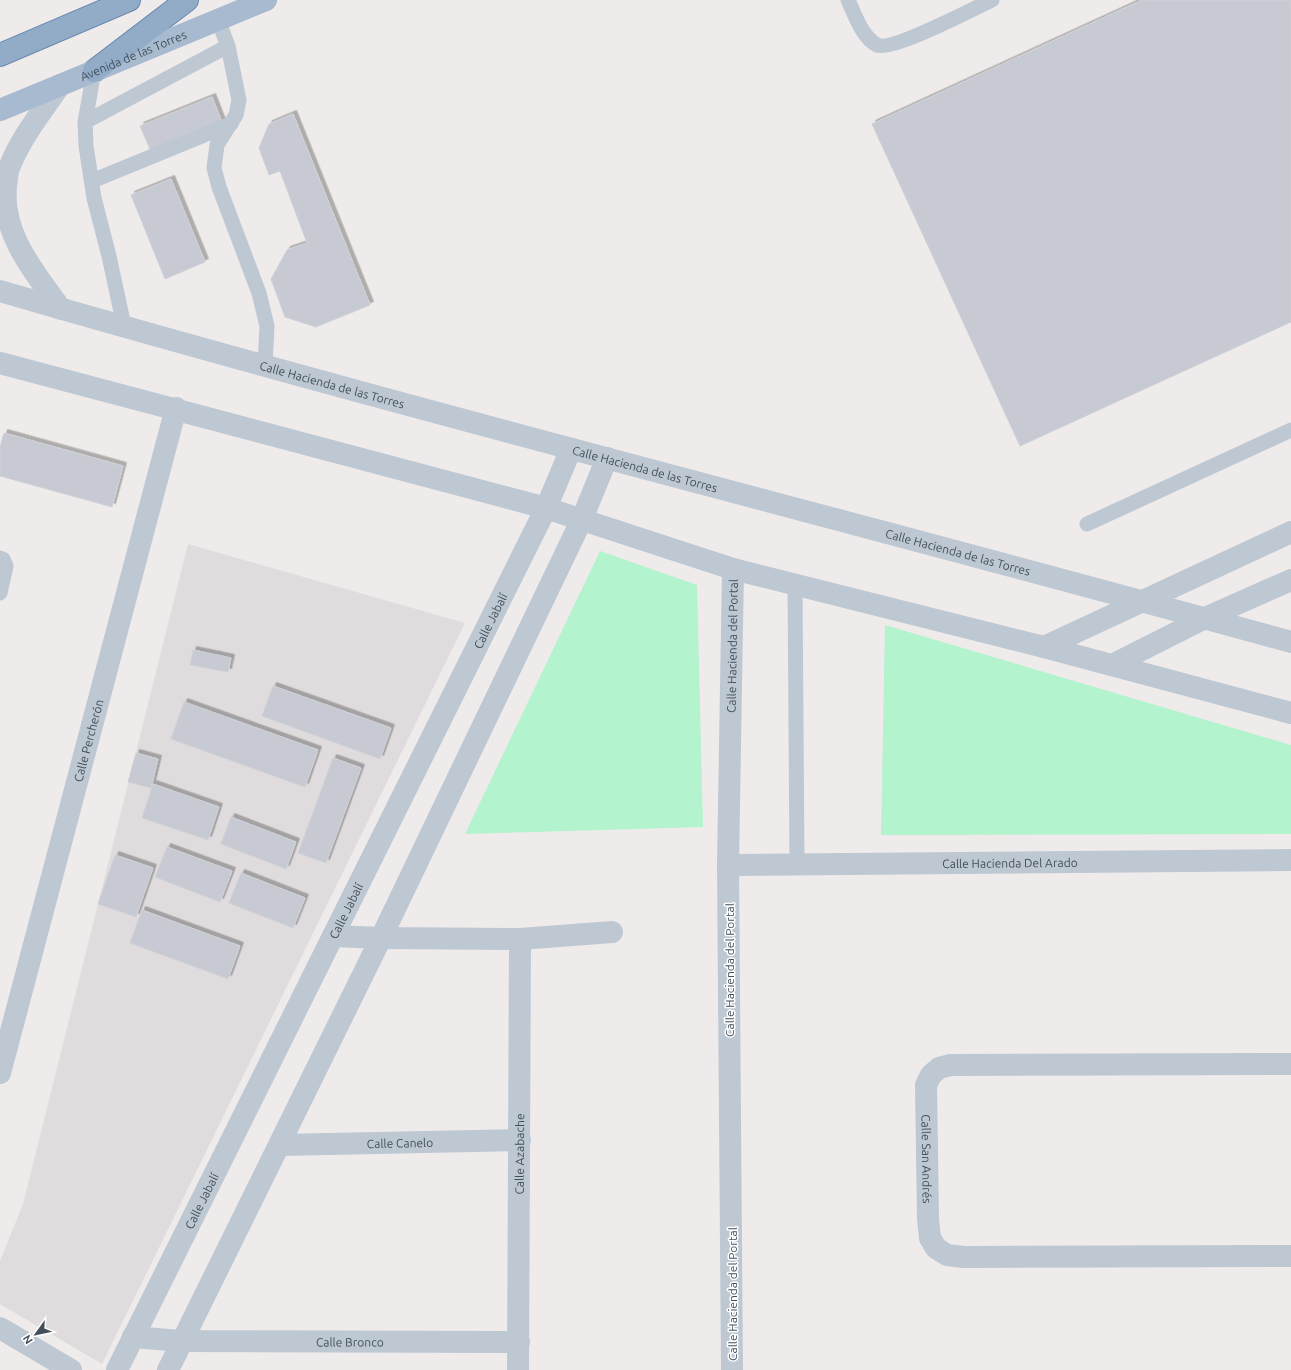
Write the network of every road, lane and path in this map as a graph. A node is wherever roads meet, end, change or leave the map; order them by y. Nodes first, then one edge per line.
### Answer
1 (129, 0) edge
2 (186, 0) edge
3 (266, 0) edge
4 (848, 0) edge
5 (992, 0) edge
6 (218, 20) junction
7 (228, 46) junction
8 (0, 55) edge
9 (94, 71) junction
10 (60, 85) junction
11 (0, 110) edge
12 (85, 122) junction
13 (231, 124) junction
14 (92, 181) junction
15 (0, 291) edge
16 (61, 309) junction
17 (124, 326) junction
18 (0, 363) edge
19 (265, 365) junction
20 (176, 408) junction
21 (1291, 430) edge
22 (571, 450) junction
23 (607, 458) junction
24 (546, 508) junction
25 (582, 519) junction
26 (1087, 524) dead end
27 (1291, 532) edge
28 (0, 558) edge
29 (733, 569) junction
30 (1291, 580) edge
31 (796, 585) junction
32 (0, 593) edge
33 (1144, 602) junction
34 (1204, 618) junction
35 (1291, 642) edge
36 (1044, 647) junction
37 (1112, 665) junction
38 (1291, 713) edge
39 (1291, 860) edge
40 (797, 864) junction
41 (728, 865) junction
42 (612, 932) dead end
43 (333, 936) junction
44 (381, 938) junction
45 (520, 939) junction
46 (1291, 1064) edge
47 (0, 1072) edge
48 (520, 1140) junction
49 (280, 1145) junction
50 (1291, 1256) edge
51 (0, 1328) edge
52 (133, 1337) junction
53 (181, 1342) junction
54 (519, 1342) junction
55 (71, 1370) edge
56 (117, 1370) edge
57 (168, 1370) edge
58 (518, 1370) edge
59 (732, 1370) edge

1 - 8 highway
2 - 9 highway
3 - 6 main road, Avenida de las Torres
4 - 5 lane
6 - 7 lane
6 - 9 main road, Avenida de las Torres
7 - 12 lane
7 - 13 lane
9 - 10 main road, Avenida de las Torres
9 - 12 lane
10 - 11 main road, Avenida de las Torres
10 - 16 street
12 - 14 lane
13 - 14 lane
13 - 19 lane
14 - 17 lane
15 - 16 street, Calle Hacienda de las Torres
16 - 17 street, Calle Hacienda de las Torres
17 - 19 street, Calle Hacienda de las Torres
18 - 20 street
19 - 22 street, Calle Hacienda de las Torres
20 - 24 street
20 - 47 street, Calle Percherón
21 - 26 lane
22 - 23 street, Calle Hacienda de las Torres
22 - 24 street, Calle Jabalí
23 - 25 street
23 - 33 street, Calle Hacienda de las Torres
24 - 25 street
24 - 43 street, Calle Jabalí
25 - 29 street
25 - 44 street
27 - 33 street
28 - 32 lane
29 - 31 street
29 - 41 street, Calle Hacienda del Portal
30 - 34 street
31 - 36 street
31 - 40 lane
33 - 34 street, Calle Hacienda de las Torres
33 - 36 street
34 - 35 street, Calle Hacienda de las Torres
34 - 37 street
36 - 37 street
37 - 38 street
39 - 40 street, Calle Hacienda Del Arado
40 - 41 street, Calle Hacienda Del Arado
41 - 59 street, Calle Hacienda del Portal
42 - 45 street
43 - 44 street
43 - 52 street, Calle Jabalí
44 - 45 street
44 - 49 street
45 - 48 street, Calle Azabache
46 - 50 street, Calle San Andrés
48 - 49 street, Calle Canelo
48 - 54 street, Calle Azabache
49 - 53 street
51 - 55 street
52 - 53 street, Calle Bronco
52 - 56 street, Calle Jabalí
53 - 54 street, Calle Bronco
53 - 57 street
54 - 58 street, Calle Azabache

